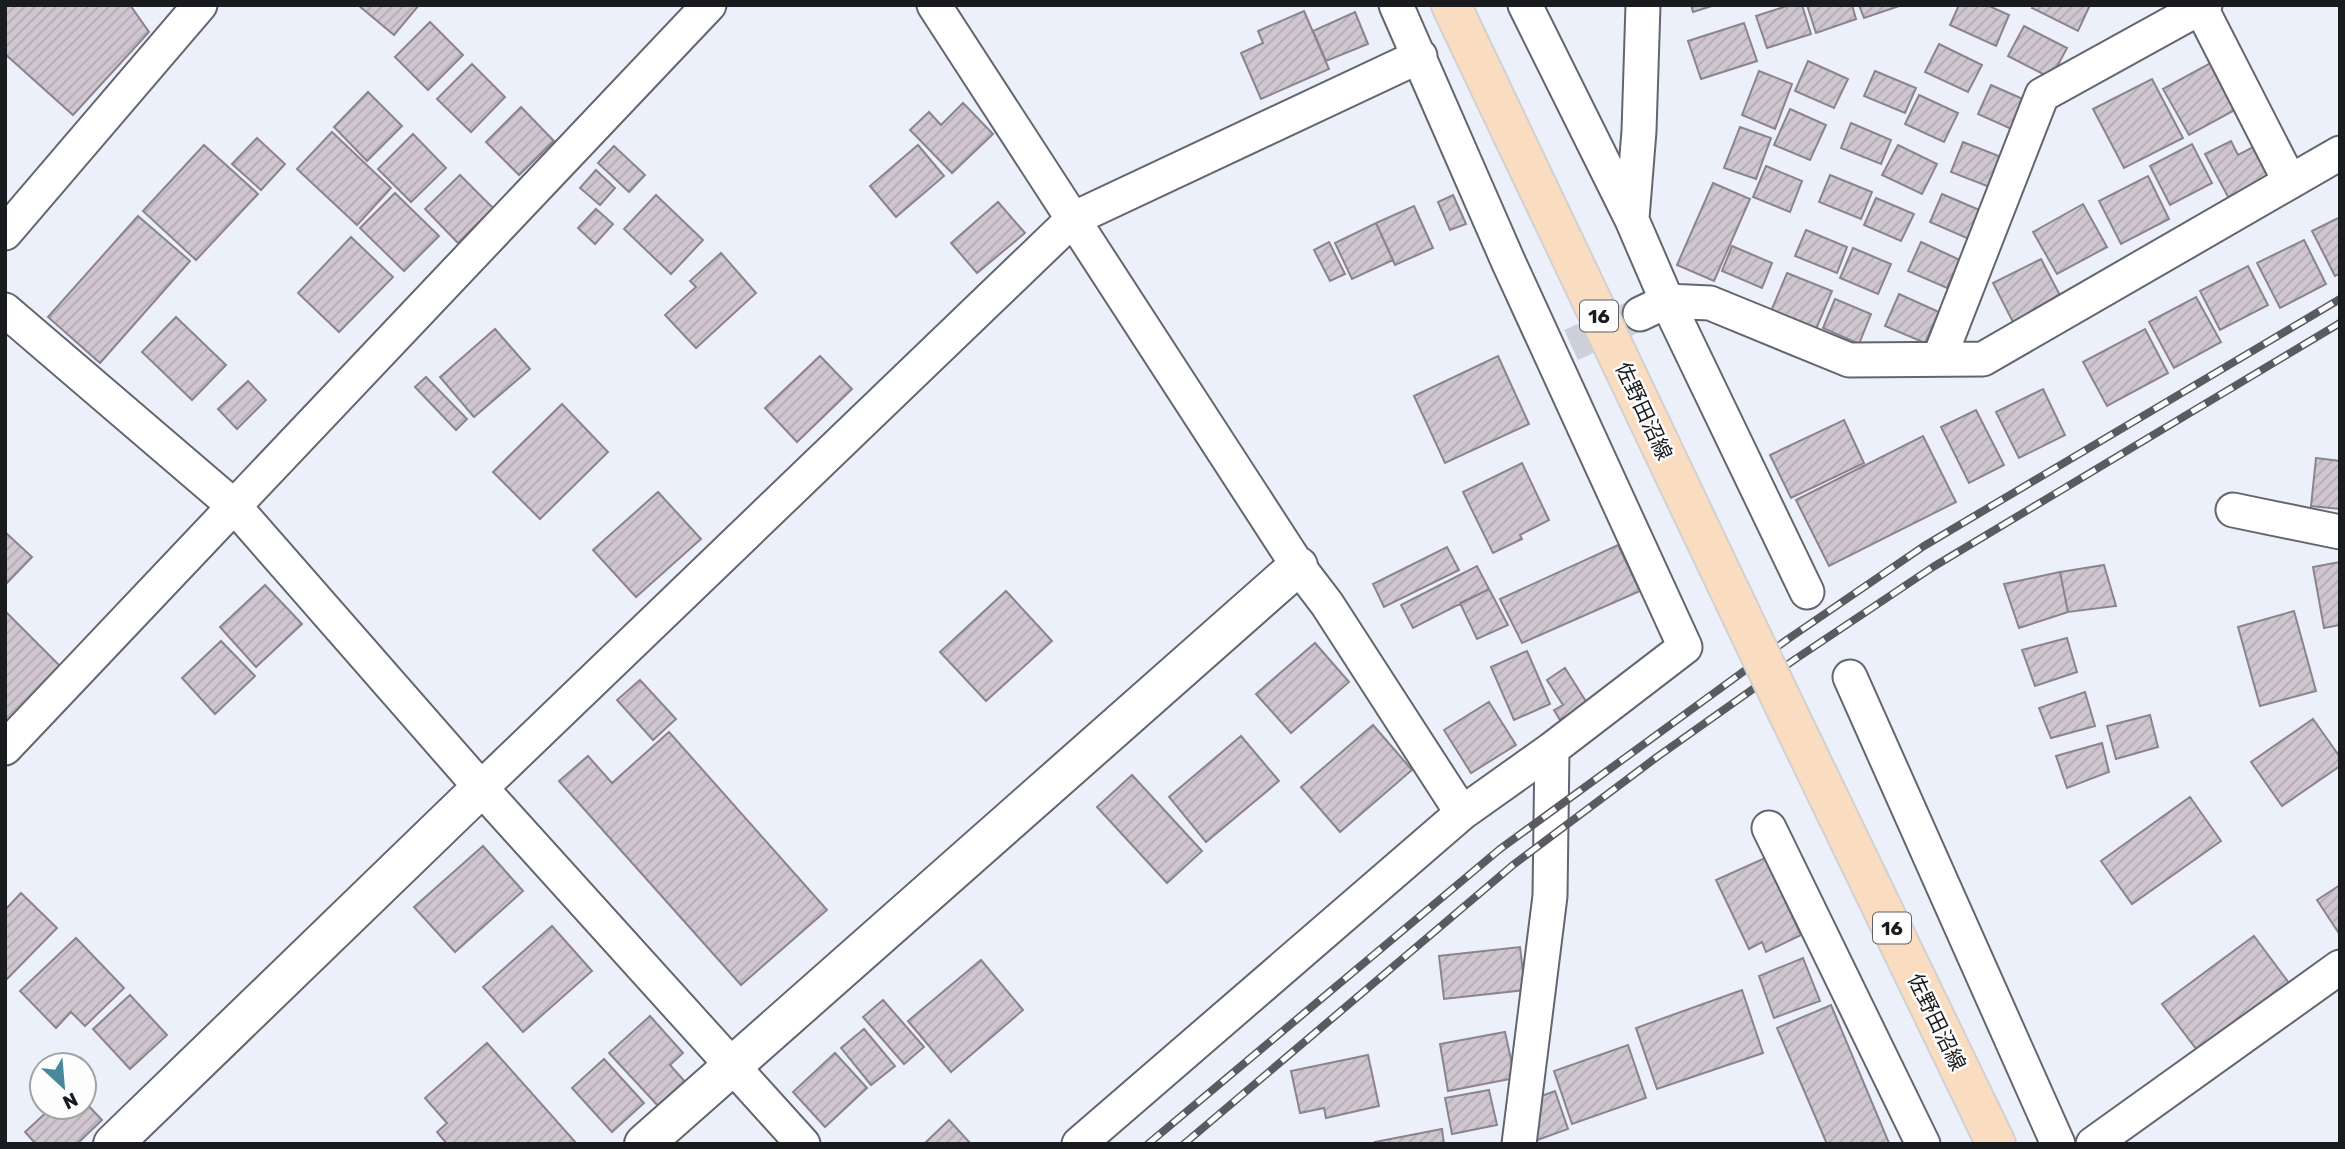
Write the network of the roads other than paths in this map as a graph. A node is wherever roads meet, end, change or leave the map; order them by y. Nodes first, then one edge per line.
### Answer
1 (200, 5) edge
2 (709, 5) edge
3 (934, 5) edge
4 (1396, 5) edge
5 (1451, 5) edge
6 (1525, 5) edge
7 (1643, 5) edge
8 (2203, 6) edge
9 (1420, 56) junction
10 (2340, 153) edge
11 (2290, 182) junction
12 (1073, 219) junction
13 (1632, 220) junction
14 (5, 233) edge
15 (1654, 307) junction
16 (5, 310) edge
17 (1938, 359) junction
18 (235, 508) junction
19 (2233, 510) dead end
20 (2340, 532) edge
21 (1298, 566) junction
22 (1807, 592) dead end
23 (1850, 677) dead end
24 (5, 748) edge
25 (1552, 749) junction
26 (481, 788) junction
27 (1462, 813) junction
28 (1769, 828) dead end
29 (2340, 967) edge
30 (732, 1066) junction
31 (113, 1144) edge
32 (644, 1144) edge
33 (803, 1144) edge
34 (1079, 1144) edge
35 (1518, 1144) edge
36 (1923, 1144) edge
37 (1996, 1144) edge
38 (2058, 1144) edge
39 (2093, 1144) edge

1 - 14 street
2 - 18 street
3 - 12 street
4 - 9 street
5 - 37 main road, 佐野田沼線 / 16, bridge
6 - 13 street
7 - 13 street
8 - 11 street
8 - 17 street
9 - 12 street
9 - 25 street
10 - 11 street
11 - 17 street
12 - 21 street
12 - 26 street
13 - 15 street
15 - 17 street
15 - 22 street
16 - 18 street
18 - 24 street
18 - 26 street
19 - 20 street
21 - 27 street
21 - 30 street
23 - 38 street
25 - 27 street
25 - 35 street
26 - 30 street
26 - 31 street
27 - 34 street
28 - 36 street
29 - 39 street
30 - 32 street
30 - 33 street

